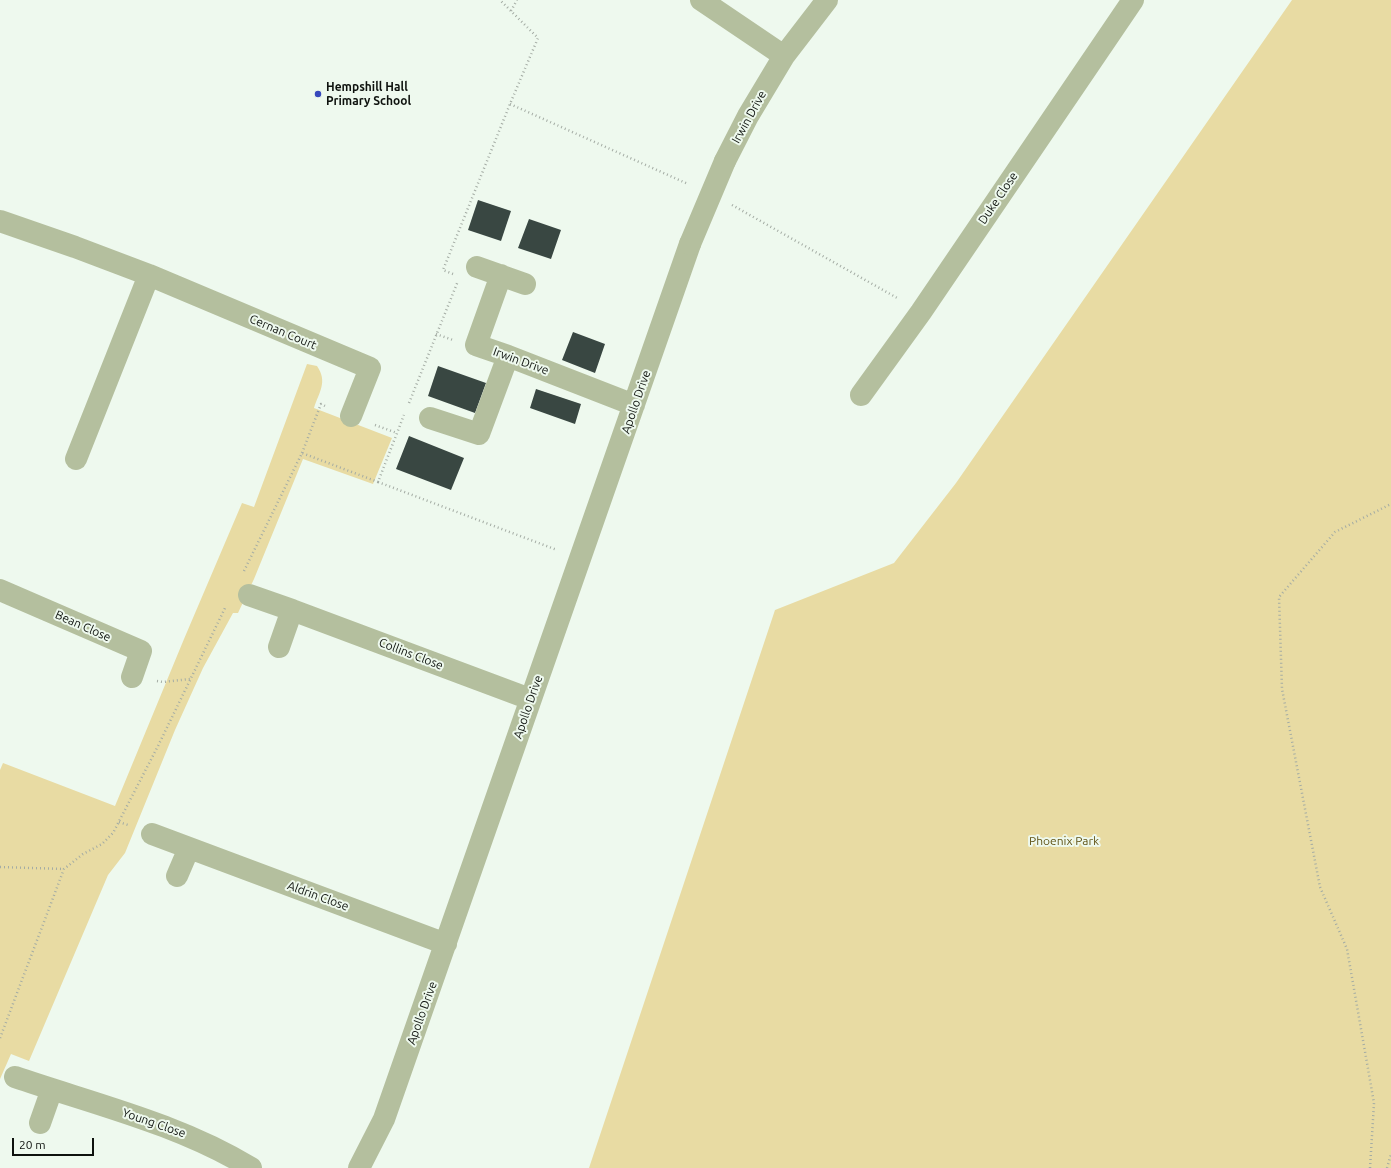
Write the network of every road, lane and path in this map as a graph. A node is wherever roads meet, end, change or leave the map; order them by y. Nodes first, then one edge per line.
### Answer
1 (500, 0) edge
2 (517, 0) edge
3 (701, 0) edge
4 (827, 0) edge
5 (1133, 0) edge
6 (511, 11) junction
7 (784, 56) junction
8 (510, 104) junction
9 (682, 180) dead end
10 (749, 214) dead end
11 (0, 221) edge
12 (690, 244) joint
13 (477, 267) dead end
14 (501, 275) junction
15 (149, 276) junction
16 (525, 284) dead end
17 (921, 312) junction
18 (508, 356) junction
19 (862, 395) dead end
20 (408, 405) dead end
21 (634, 405) junction
22 (405, 412) dead end
23 (351, 416) dead end
24 (430, 418) dead end
25 (76, 459) dead end
26 (378, 482) junction
27 (1391, 504) edge
28 (581, 559) junction
29 (245, 586) joint
30 (0, 590) edge
31 (228, 604) dead end
32 (292, 610) junction
33 (279, 647) dead end
34 (132, 677) joint
35 (190, 679) junction
36 (530, 699) junction
37 (152, 834) dead end
38 (189, 848) junction
39 (0, 866) edge
40 (64, 869) junction
41 (177, 876) dead end
42 (446, 944) junction
43 (0, 1038) edge
44 (15, 1077) dead end
45 (52, 1089) junction
46 (40, 1123) dead end
47 (1391, 1154) edge
48 (251, 1168) edge
49 (359, 1168) edge
50 (1370, 1168) edge
51 (1387, 1168) edge

1 - 6 path
2 - 6 path
3 - 7 street
4 - 7 street, Irwin Drive
5 - 17 street, Duke Close
6 - 8 path
7 - 12 street, Irwin Drive, bridge
8 - 9 path
8 - 20 path
10 - 17 path
11 - 15 street, Cernan Court
12 - 21 street, Apollo Drive
13 - 14 street
14 - 16 street
14 - 18 street, Irwin Drive
15 - 23 street, Cernan Court
15 - 25 street
17 - 19 street, Duke Close
18 - 21 street, Irwin Drive
18 - 24 street
21 - 28 street, Apollo Drive
22 - 26 path
26 - 28 path
26 - 29 path
27 - 50 path
28 - 36 street, Apollo Drive
29 - 32 street, Collins Close
30 - 34 street, Bean Close
31 - 35 path
32 - 33 street
32 - 36 street, Collins Close
34 - 35 path
35 - 40 path
36 - 42 street, Apollo Drive
37 - 38 street, Aldrin Close
38 - 41 street
38 - 42 street, Aldrin Close
39 - 40 path
40 - 43 path
42 - 49 street, Apollo Drive
44 - 45 street, Young Close
45 - 46 street
45 - 48 street, Young Close
47 - 51 path

